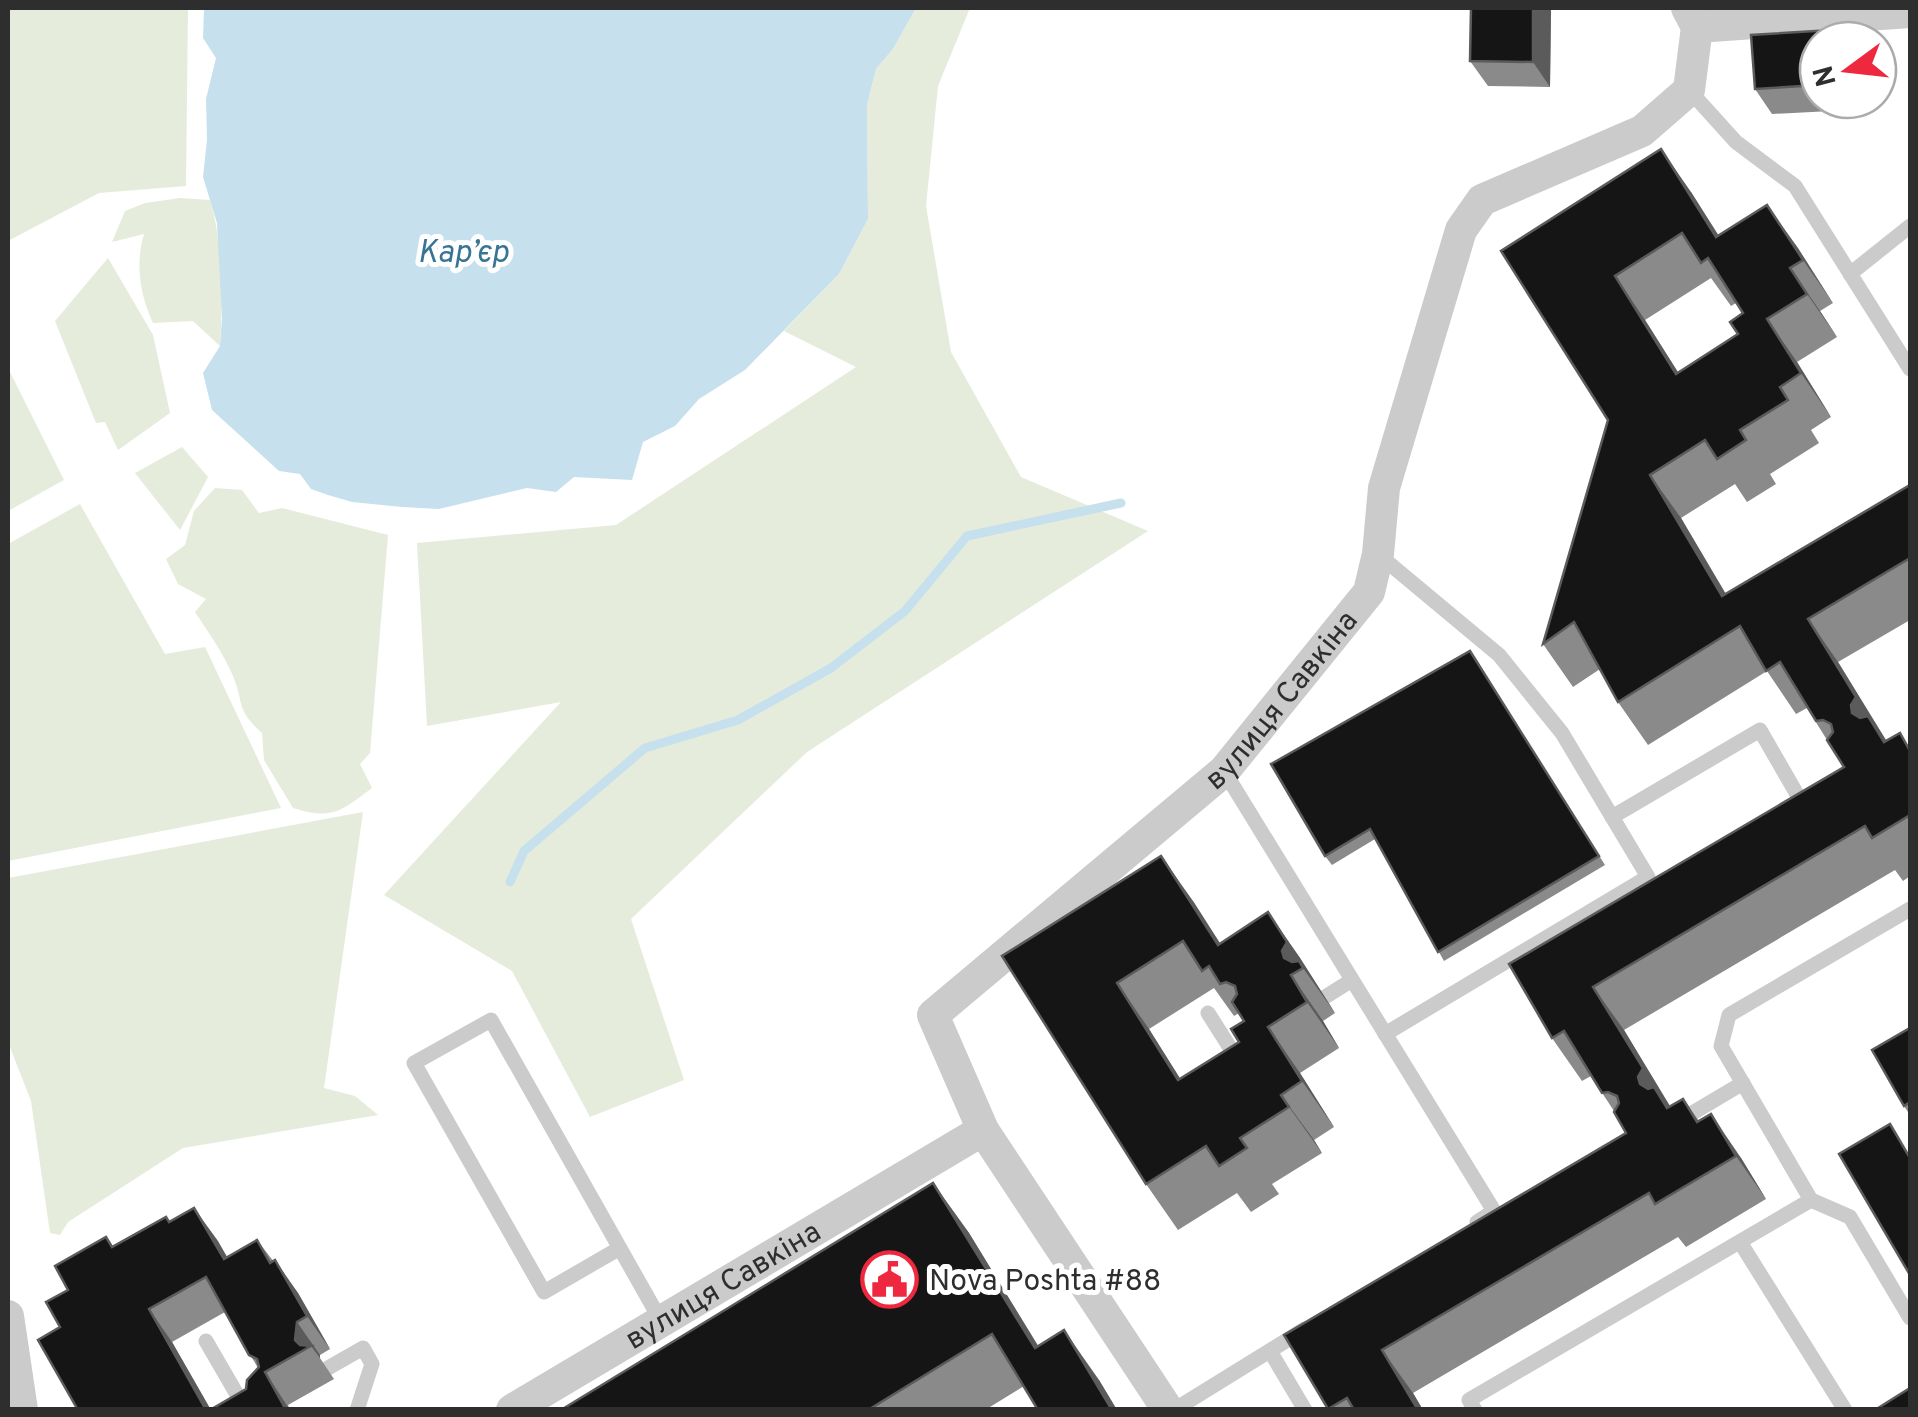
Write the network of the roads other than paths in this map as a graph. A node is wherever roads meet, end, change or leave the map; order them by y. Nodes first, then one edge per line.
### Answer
1 (1910, 12) edge
2 (1693, 14) edge
3 (1688, 90) junction
4 (1910, 226) edge
5 (1850, 274) junction
6 (1910, 369) edge
7 (1378, 554) junction
8 (1224, 771) junction
9 (1818, 793) edge
10 (1612, 816) junction
11 (1910, 909) edge
12 (1352, 980) junction
13 (1325, 997) dead end
14 (1208, 1013) dead end
15 (1385, 1034) junction
16 (1258, 1039) edge
17 (1743, 1083) junction
18 (1679, 1121) edge
19 (983, 1130) junction
20 (1811, 1200) junction
21 (1462, 1231) edge
22 (1740, 1242) junction
23 (620, 1248) junction
24 (8, 1316) edge
25 (1910, 1318) edge
26 (660, 1321) junction
27 (1318, 1321) edge
28 (206, 1340) dead end
29 (1270, 1350) junction
30 (328, 1368) dead end
31 (1472, 1405) edge
32 (254, 1408) edge
33 (22, 1410) edge
34 (357, 1410) edge
35 (512, 1410) edge
36 (1171, 1410) edge
37 (1306, 1410) edge
38 (1453, 1410) edge
39 (1844, 1410) edge

1 - 2 street
2 - 3 street
3 - 5 lane
3 - 7 street, вулиця Савкіна
4 - 5 lane
5 - 6 lane
7 - 8 street, вулиця Савкіна
7 - 10 lane
8 - 12 lane
8 - 19 street, вулиця Савкіна
9 - 10 lane
10 - 15 lane
11 - 17 lane
12 - 13 lane
12 - 15 lane
14 - 16 lane
15 - 21 lane
17 - 18 lane
17 - 20 lane
19 - 26 street, вулиця Савкіна
19 - 36 street
20 - 22 lane
20 - 25 lane
22 - 31 lane
22 - 39 lane
23 - 23 lane
23 - 26 lane
24 - 33 street
26 - 35 street, вулиця Савкіна
27 - 29 lane
28 - 32 lane
29 - 36 lane
29 - 37 lane
30 - 34 lane
31 - 38 lane

